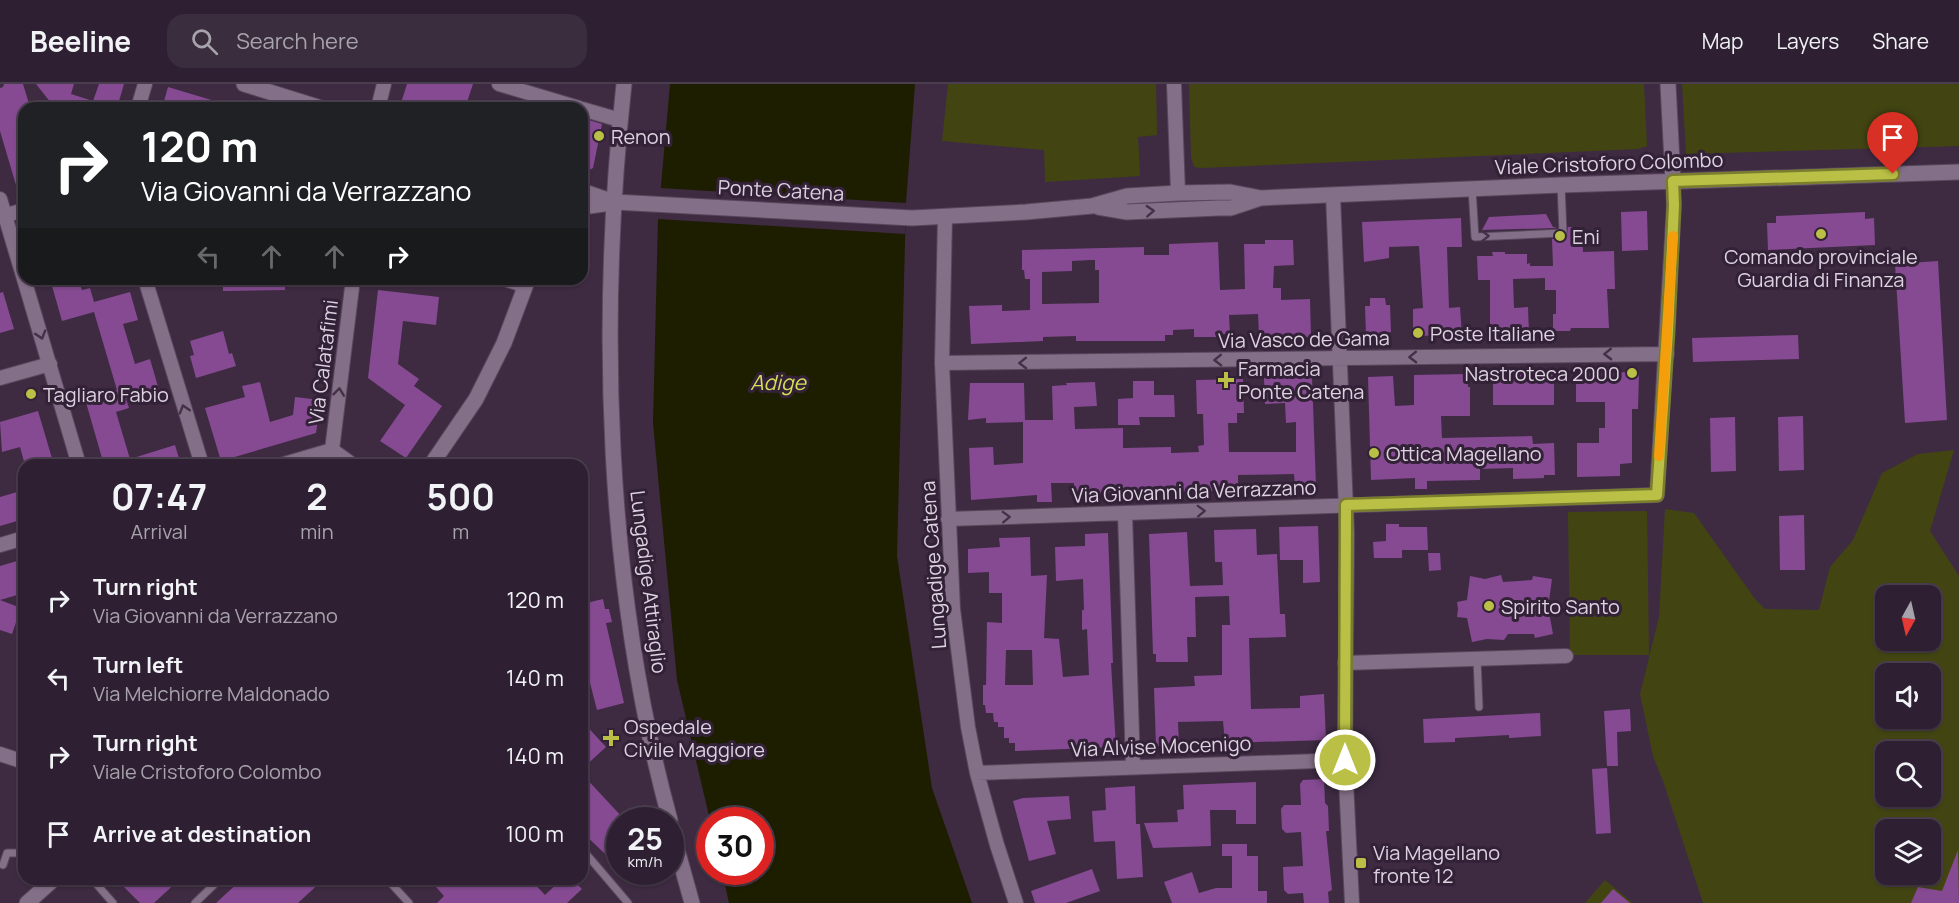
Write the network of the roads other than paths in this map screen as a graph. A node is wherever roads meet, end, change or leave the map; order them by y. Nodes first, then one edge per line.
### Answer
1 (145, 84) edge
2 (244, 84) edge
3 (384, 84) edge
4 (499, 84) edge
5 (624, 84) edge
6 (1174, 84) edge
7 (1668, 84) edge
8 (140, 102) edge
9 (302, 102) edge
10 (380, 102) edge
11 (560, 102) edge
12 (588, 110) edge
13 (620, 120) junction
14 (1959, 172) edge
15 (1673, 181) junction
16 (1561, 185) junction
17 (1472, 189) junction
18 (588, 193) edge
19 (1178, 193) junction
20 (1333, 195) junction
21 (1261, 198) junction
22 (0, 199) edge
23 (614, 202) junction
24 (588, 206) edge
25 (1092, 206) junction
26 (18, 212) edge
27 (2, 216) edge
28 (945, 217) junction
29 (912, 218) joint
30 (18, 262) edge
31 (26, 285) edge
32 (147, 285) edge
33 (352, 285) edge
34 (526, 285) edge
35 (1667, 354) junction
36 (1340, 358) junction
37 (942, 363) junction
38 (50, 364) junction
39 (0, 378) edge
40 (332, 450) junction
41 (77, 459) edge
42 (199, 459) edge
43 (301, 459) edge
44 (345, 459) edge
45 (435, 459) edge
46 (1346, 505) junction
47 (1125, 514) junction
48 (948, 519) junction
49 (18, 540) edge
50 (0, 545) edge
51 (1566, 656) dead end
52 (1477, 659) junction
53 (1345, 663) junction
54 (1479, 707) dead end
55 (0, 754) edge
56 (1345, 760) junction
57 (18, 762) edge
58 (1133, 766) junction
59 (977, 773) junction
60 (667, 807) edge
61 (18, 852) edge
62 (588, 856) edge
63 (3, 865) dead end
64 (684, 874) edge
65 (36, 885) edge
66 (47, 885) edge
67 (97, 885) edge
68 (214, 885) edge
69 (392, 885) edge
70 (30, 901) edge
71 (406, 901) edge
72 (113, 903) edge
73 (195, 903) edge
74 (628, 903) edge
75 (692, 903) edge
76 (1016, 903) edge
77 (1352, 903) edge

1 - 8 street
2 - 9 street
3 - 10 street
4 - 11 street
5 - 13 street, Lungadige Attiraglio
6 - 19 street
7 - 15 street
12 - 13 street
13 - 23 street, Lungadige Attiraglio
14 - 15 street, Viale Cristoforo Colombo
15 - 16 street, Viale Cristoforo Colombo
15 - 35 street
16 - 17 street, Viale Cristoforo Colombo
17 -> 16 lane
17 - 20 street, Viale Cristoforo Colombo
18 - 23 street
19 - 21 street, Viale Cristoforo Colombo
19 - 25 street, Viale Cristoforo Colombo
20 - 21 street, Viale Cristoforo Colombo
20 - 36 street
25 -> 21 street, Viale Cristoforo Colombo
22 - 27 street
23 - 24 street
23 - 29 street, Ponte Catena
23 - 60 street, Lungadige Attiraglio
25 - 28 street, Viale Cristoforo Colombo
26 - 27 street
27 - 30 street
28 - 29 street, Viale Cristoforo Colombo
28 - 37 street, Lungadige Catena
31 -> 38 street
42 -> 32 street
40 -> 33 street, Via Calatafimi
34 - 45 street
35 -> 36 street, Via Vasco de Gama
35 - 46 street, Via Giovanni da Verrazzano
36 -> 37 street, Via Vasco de Gama
36 - 46 street
37 - 48 street, Lungadige Catena
38 - 39 street
38 - 41 street
40 - 43 street
40 - 44 street
47 -> 46 street, Via Giovanni da Verrazzano
46 - 53 street
48 -> 47 street, Via Giovanni da Verrazzano
47 - 58 street
48 - 59 street, Lungadige Catena
49 - 50 street
51 - 52 street
52 - 53 street
52 - 54 lane
53 - 56 street
55 - 57 street
56 - 58 street, Via Alvise Mocenigo
56 - 77 street
58 - 59 street, Via Alvise Mocenigo
59 - 76 street, Lungadige Catena
61 - 63 lane
62 - 74 lane
64 - 75 street, Lungadige Attiraglio
65 - 70 street
66 - 70 street
67 - 72 lane
68 - 73 lane
69 - 71 lane

